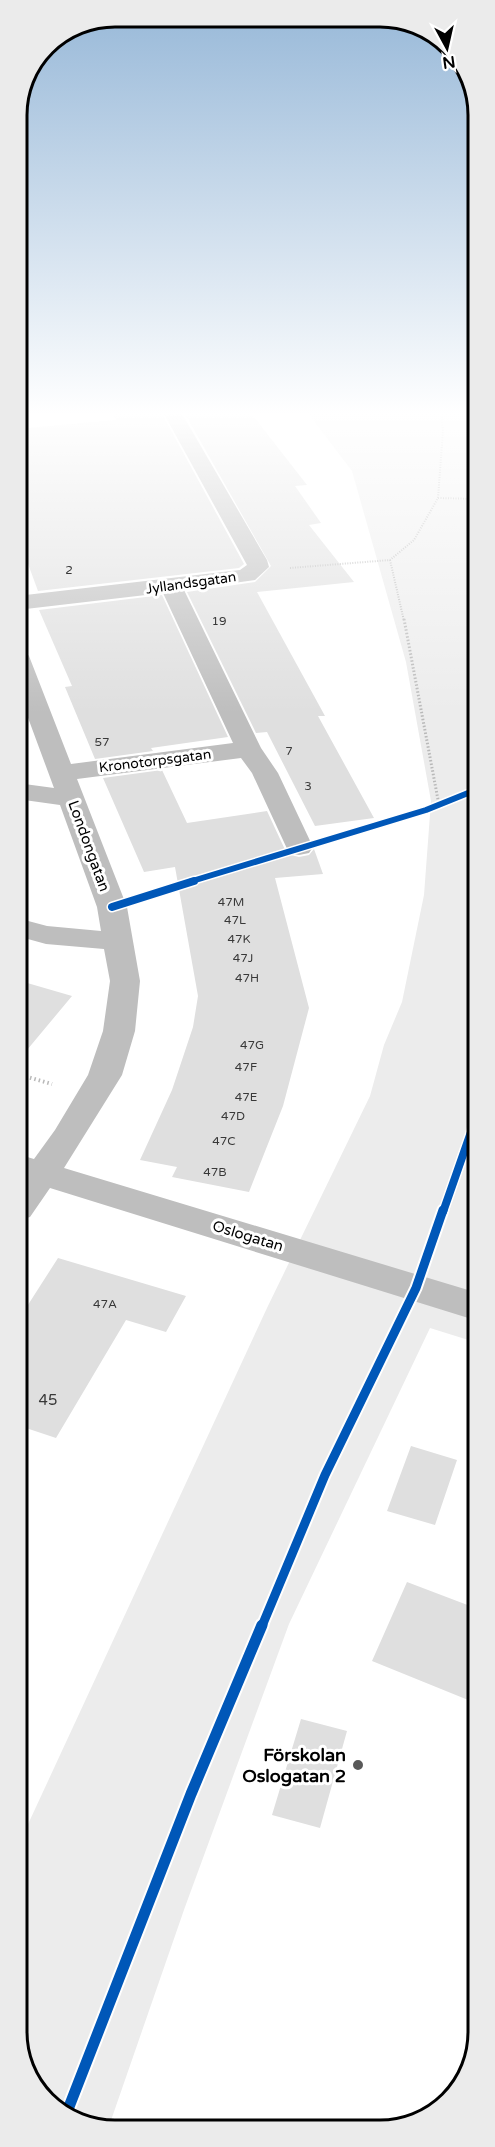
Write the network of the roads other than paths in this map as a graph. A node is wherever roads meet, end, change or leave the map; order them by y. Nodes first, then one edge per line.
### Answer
1 (229, 512) edge
2 (171, 586) junction
3 (27, 602) edge
4 (27, 689) edge
5 (248, 749) junction
6 (67, 786) junction
7 (27, 790) edge
8 (299, 847) dead end
9 (27, 930) edge
10 (119, 941) junction
11 (29, 1169) edge
12 (468, 1304) edge

1 - 2 street, Jyllandsgatan
2 - 3 street, Jyllandsgatan
2 - 5 street
4 - 6 street, Londongatan
5 - 6 street, Kronotorpsgatan
5 - 8 street
6 - 7 street, Kronotorpsgatan
6 - 10 street, Londongatan
9 - 10 street
10 - 11 street, Londongatan
11 - 12 street, Oslogatan

